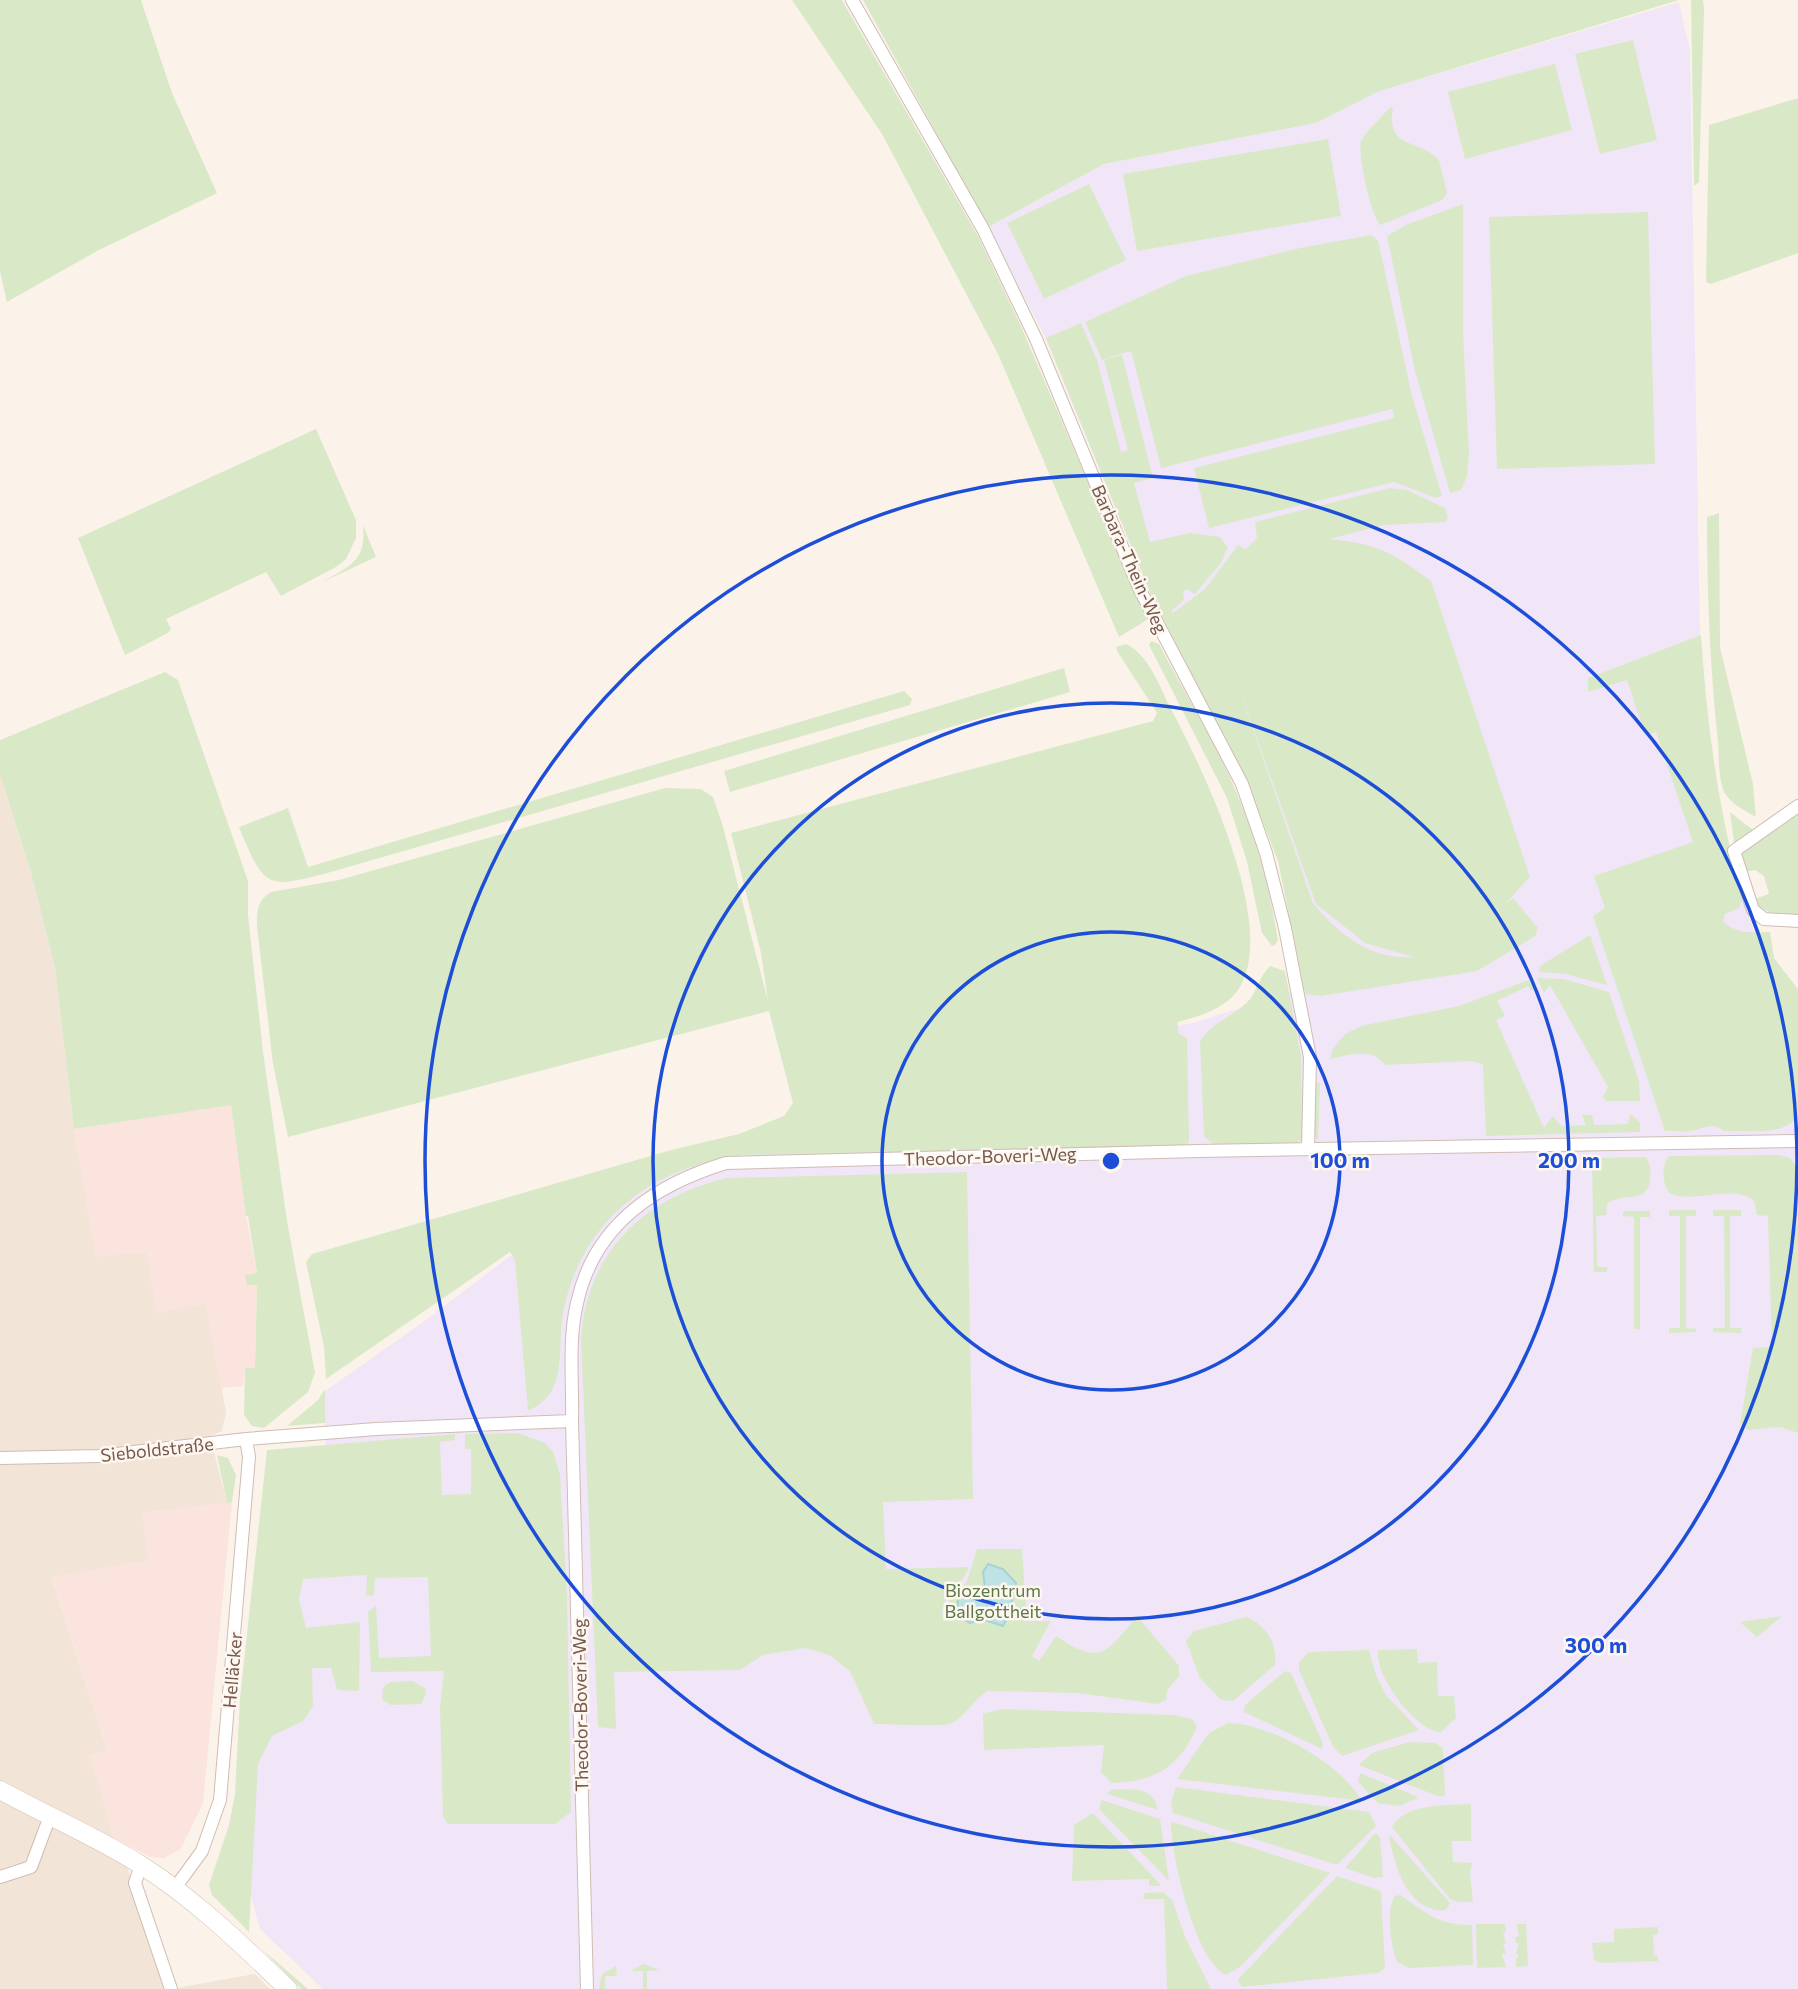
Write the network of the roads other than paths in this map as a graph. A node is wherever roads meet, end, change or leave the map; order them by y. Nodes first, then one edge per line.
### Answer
1 (852, 0) edge
2 (1798, 806) edge
3 (1798, 921) edge
4 (1798, 1141) edge
5 (1308, 1149) junction
6 (572, 1422) junction
7 (246, 1439) junction
8 (0, 1458) edge
9 (0, 1790) edge
10 (50, 1816) junction
11 (141, 1865) junction
12 (0, 1877) edge
13 (174, 1888) junction
14 (172, 1989) edge
15 (288, 1989) edge
16 (587, 1989) edge

1 - 5 street, Barbara-Thein-Weg
2 - 3 street
4 - 5 street, Theodor-Boveri-Weg
5 - 6 street, Theodor-Boveri-Weg
6 - 7 street, Sieboldstraße
6 - 16 street, Theodor-Boveri-Weg
7 - 8 street, Sieboldstraße
7 - 13 street, Helläcker
9 - 10 street
10 - 11 street
10 - 12 street
11 - 13 street
11 - 14 street
13 - 15 street

